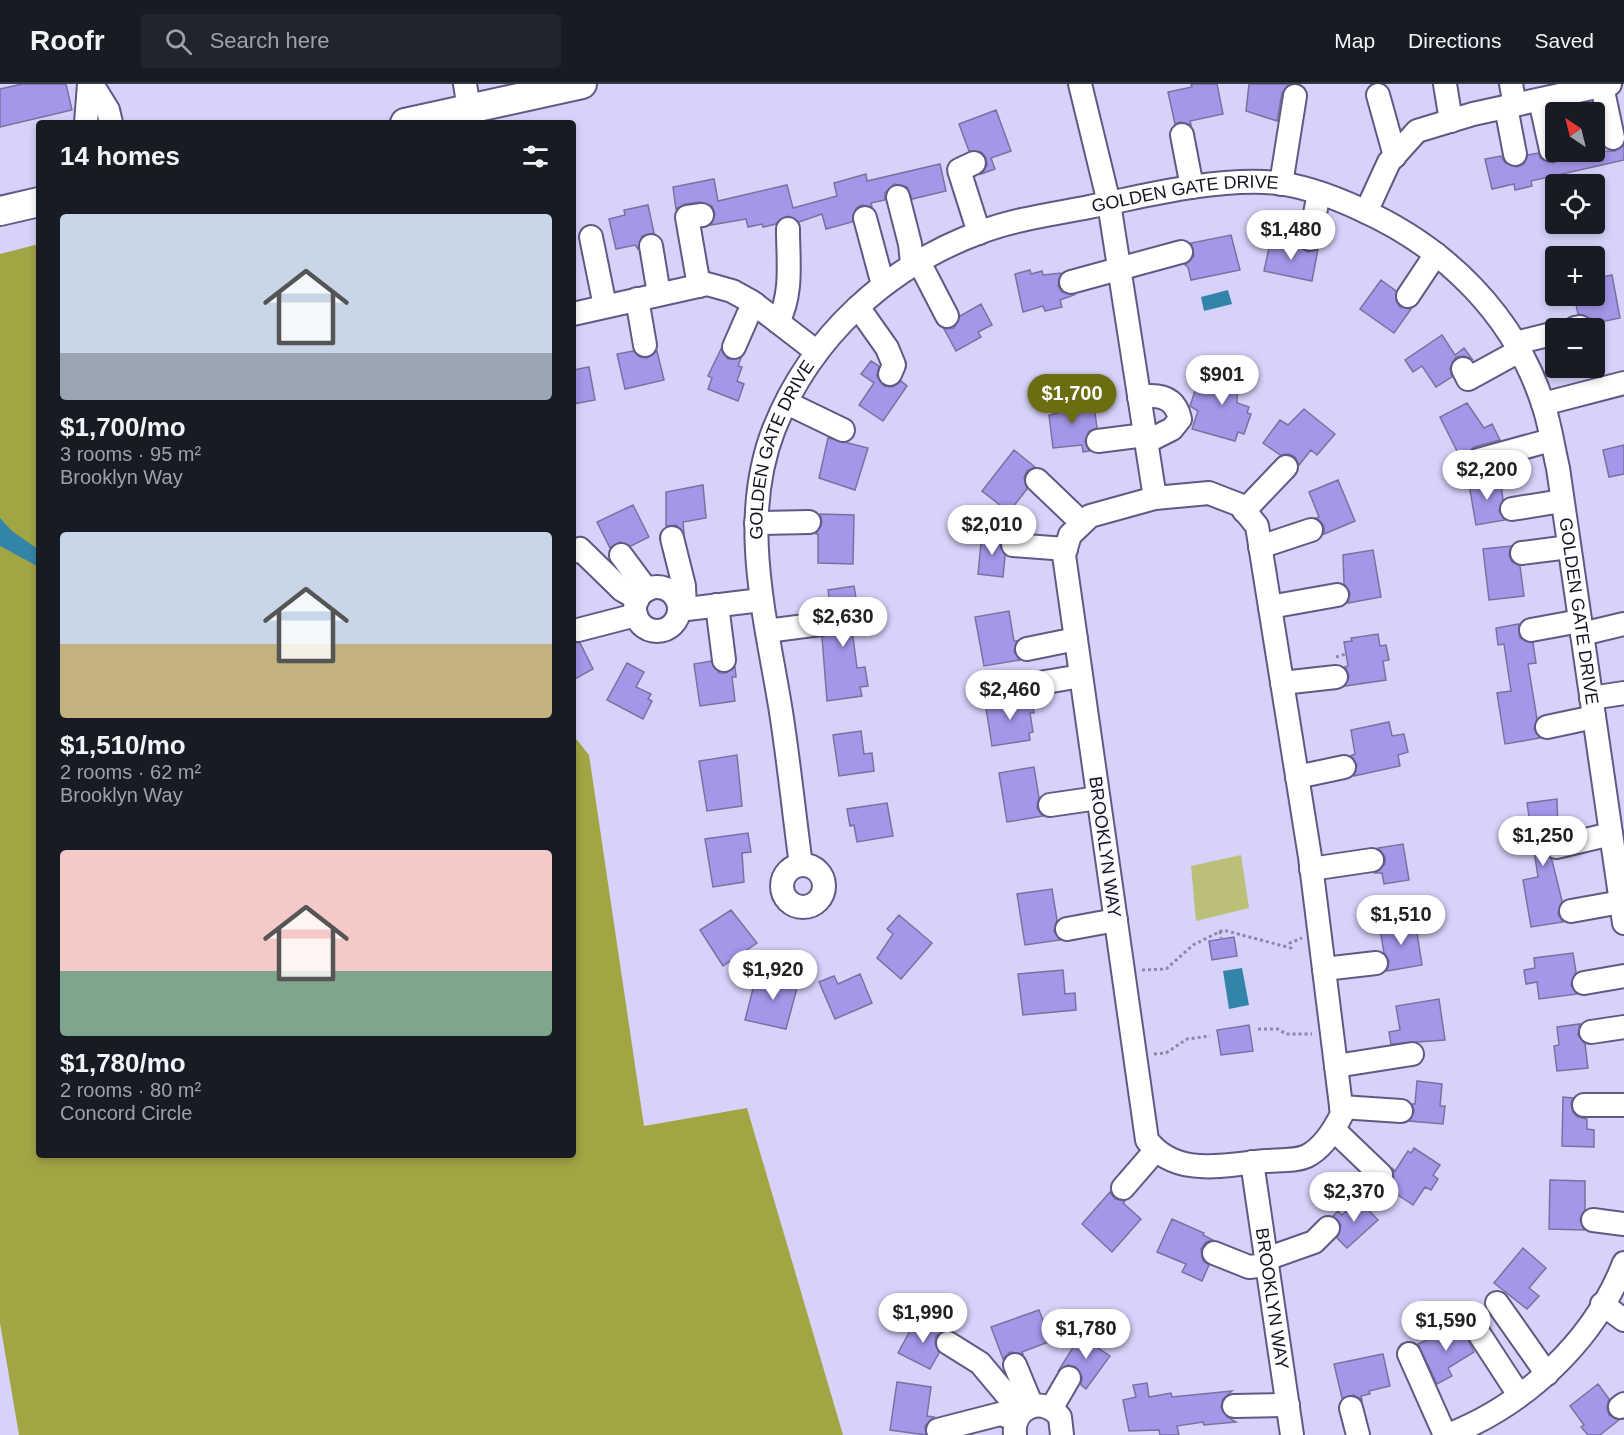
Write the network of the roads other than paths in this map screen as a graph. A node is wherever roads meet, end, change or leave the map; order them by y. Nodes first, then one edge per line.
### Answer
1 (582, 84) edge
2 (1080, 84) edge
3 (1445, 84) edge
4 (1606, 85) edge
5 (1575, 88) edge
6 (1378, 94) dead end
7 (1295, 96) dead end
8 (467, 97) edge
9 (1510, 99) edge
10 (1539, 100) junction
11 (412, 120) edge
12 (1451, 121) junction
13 (1545, 125) edge
14 (1182, 135) dead end
15 (1613, 138) dead end
16 (1515, 154) dead end
17 (1395, 156) junction
18 (974, 164) dead end
19 (1281, 184) junction
20 (1192, 187) junction
21 (1319, 193) junction
22 (898, 197) dead end
23 (36, 203) edge
24 (1109, 203) junction
25 (0, 211) edge
26 (1366, 212) junction
27 (702, 215) dead end
28 (865, 218) dead end
29 (788, 229) dead end
30 (979, 232) junction
31 (591, 237) dead end
32 (1310, 239) dead end
33 (651, 246) dead end
34 (1181, 252) dead end
35 (1437, 254) junction
36 (915, 262) junction
37 (1119, 269) junction
38 (1071, 282) dead end
39 (883, 285) junction
40 (699, 286) junction
41 (1408, 296) dead end
42 (648, 297) junction
43 (755, 304) junction
44 (605, 306) junction
45 (858, 307) junction
46 (576, 313) edge
47 (947, 316) dead end
48 (778, 322) junction
49 (1545, 337) edge
50 (645, 345) dead end
51 (1517, 347) junction
52 (734, 348) dead end
53 (817, 352) junction
54 (1463, 369) dead end
55 (890, 374) dead end
56 (1624, 383) edge
57 (1139, 397) junction
58 (787, 403) junction
59 (1543, 404) junction
60 (843, 430) dead end
61 (1145, 438) junction
62 (1551, 440) junction
63 (1098, 441) dead end
64 (1478, 460) dead end
65 (1286, 467) dead end
66 (1037, 480) dead end
67 (1155, 498) junction
68 (1562, 501) junction
69 (1512, 509) dead end
70 (1244, 511) junction
71 (809, 522) dead end
72 (756, 523) junction
73 (1082, 523) junction
74 (1311, 530) dead end
75 (672, 538) dead end
76 (1013, 545) dead end
77 (1260, 547) junction
78 (1569, 547) junction
79 (1066, 549) junction
80 (576, 551) edge
81 (1522, 553) dead end
82 (621, 555) dead end
83 (1337, 595) dead end
84 (761, 600) junction
85 (640, 602) junction
86 (717, 605) junction
87 (1270, 607) junction
88 (682, 609) junction
89 (820, 624) dead end
90 (1624, 624) edge
91 (1581, 627) junction
92 (578, 630) dead end
93 (1531, 630) dead end
94 (767, 631) junction
95 (1076, 639) junction
96 (1027, 649) dead end
97 (724, 660) dead end
98 (1081, 676) junction
99 (1336, 677) dead end
100 (1282, 683) junction
101 (1011, 688) dead end
102 (1624, 693) edge
103 (1593, 708) junction
104 (1547, 728) dead end
105 (1344, 767) dead end
106 (1297, 777) junction
107 (1098, 798) junction
108 (1050, 804) dead end
109 (1556, 847) dead end
110 (1617, 847) edge
111 (1372, 860) dead end
112 (801, 865) dead end
113 (1311, 868) junction
114 (1571, 911) dead end
115 (1622, 913) edge
116 (1116, 920) junction
117 (1067, 929) dead end
118 (1376, 963) dead end
119 (1324, 969) junction
120 (1624, 976) edge
121 (1584, 983) dead end
122 (1624, 1027) edge
123 (1591, 1032) dead end
124 (1412, 1054) dead end
125 (1336, 1065) junction
126 (1584, 1105) dead end
127 (1624, 1105) edge
128 (1341, 1107) junction
129 (1401, 1111) dead end
130 (1334, 1130) junction
131 (1155, 1151) junction
132 (1252, 1162) junction
133 (1381, 1175) dead end
134 (1123, 1188) dead end
135 (1593, 1220) dead end
136 (1624, 1224) edge
137 (1328, 1228) dead end
138 (1215, 1253) dead end
139 (1267, 1262) junction
140 (1624, 1263) edge
141 (1497, 1303) dead end
142 (1602, 1304) junction
143 (1624, 1320) edge
144 (1478, 1332) dead end
145 (948, 1343) dead end
146 (1410, 1354) dead end
147 (1016, 1365) dead end
148 (1547, 1374) junction
149 (1069, 1378) dead end
150 (1519, 1395) junction
151 (1288, 1405) junction
152 (1234, 1406) dead end
153 (1351, 1408) dead end
154 (1027, 1416) edge
155 (938, 1430) dead end
156 (1062, 1435) edge
157 (1292, 1435) edge
158 (1358, 1435) edge
159 (1446, 1435) edge

1 - 8 main road
2 - 24 street
3 - 12 street
4 - 5 street
4 - 15 street
5 - 10 street
6 - 17 street
7 - 19 street
8 - 11 main road
9 - 10 street
9 - 12 street
9 - 16 street
10 - 13 street
12 - 17 street
14 - 20 street
17 - 26 street
18 - 30 street
19 - 20 street, GOLDEN GATE DRIVE
19 - 21 street, GOLDEN GATE DRIVE
20 - 24 street, GOLDEN GATE DRIVE
21 - 26 street, GOLDEN GATE DRIVE
21 - 32 street
22 - 36 street
23 - 25 main road
24 - 30 street, GOLDEN GATE DRIVE
24 - 37 street
26 - 35 street, GOLDEN GATE DRIVE
27 - 40 street
28 - 39 street
29 - 48 street
30 - 36 street, GOLDEN GATE DRIVE
31 - 44 street
33 - 42 street
34 - 37 street
35 - 41 street
35 - 51 street, GOLDEN GATE DRIVE
36 - 39 street, GOLDEN GATE DRIVE
36 - 47 street
37 - 38 street
37 - 57 street
39 - 45 street, GOLDEN GATE DRIVE
40 - 42 street
40 - 43 street
42 - 44 street
42 - 50 street
43 - 48 street
43 - 52 street
44 - 46 street
45 - 53 street, GOLDEN GATE DRIVE
45 - 55 street
48 - 53 street
49 - 51 street
51 - 54 street
51 - 59 street, GOLDEN GATE DRIVE
53 - 58 street, GOLDEN GATE DRIVE
56 - 59 street
57 - 61 street
57 - 61 street
58 - 60 street
58 - 72 street, GOLDEN GATE DRIVE
59 - 62 street, GOLDEN GATE DRIVE
61 - 63 street
61 - 67 street
62 - 64 street
62 - 68 street, GOLDEN GATE DRIVE
65 - 70 street
66 - 73 street
67 - 70 street
67 - 73 street
68 - 69 street
68 - 78 street, GOLDEN GATE DRIVE
70 - 77 street
71 - 72 street
72 - 84 street, GOLDEN GATE DRIVE
73 - 79 street
74 - 77 street
75 - 88 street
76 - 79 street
77 - 87 street
78 - 81 street
78 - 91 street, GOLDEN GATE DRIVE
79 - 95 street, BROOKLYN WAY
80 - 85 street
82 - 85 street
83 - 87 street
84 - 86 street
84 - 94 street, GOLDEN GATE DRIVE
85 - 88 street
85 - 88 street
85 - 92 street
86 - 88 street
86 - 97 street
87 - 100 street
89 - 94 street
90 - 91 street
91 - 93 street
91 - 103 street, GOLDEN GATE DRIVE
94 - 112 street, GOLDEN GATE DRIVE
95 - 96 street
95 - 98 street, BROOKLYN WAY
98 - 101 street
98 - 107 street, BROOKLYN WAY
99 - 100 street
100 - 106 street
102 - 103 street
103 - 104 street
103 - 110 street, GOLDEN GATE DRIVE
105 - 106 street
106 - 113 street
107 - 108 street
107 - 116 street, BROOKLYN WAY
109 - 110 street
110 - 115 street, GOLDEN GATE DRIVE
111 - 113 street
113 - 119 street
114 - 115 street
116 - 117 street
116 - 131 street, BROOKLYN WAY
118 - 119 street
119 - 125 street
120 - 121 street
122 - 123 street
124 - 125 street
125 - 128 street
126 - 127 street
128 - 129 street
128 - 130 street
130 - 132 street
130 - 133 street
131 - 132 street
131 - 134 street
132 - 139 street, BROOKLYN WAY
135 - 136 street
137 - 139 street
138 - 139 street
139 - 151 street, BROOKLYN WAY
140 - 142 street
141 - 148 street
142 - 143 street
142 - 148 street
144 - 150 street
145 - 154 street
146 - 159 street
147 - 154 street
148 - 150 street
149 - 154 street
150 - 159 street
151 - 152 street
151 - 157 street, BROOKLYN WAY
153 - 158 street
154 - 155 street
154 - 156 street

